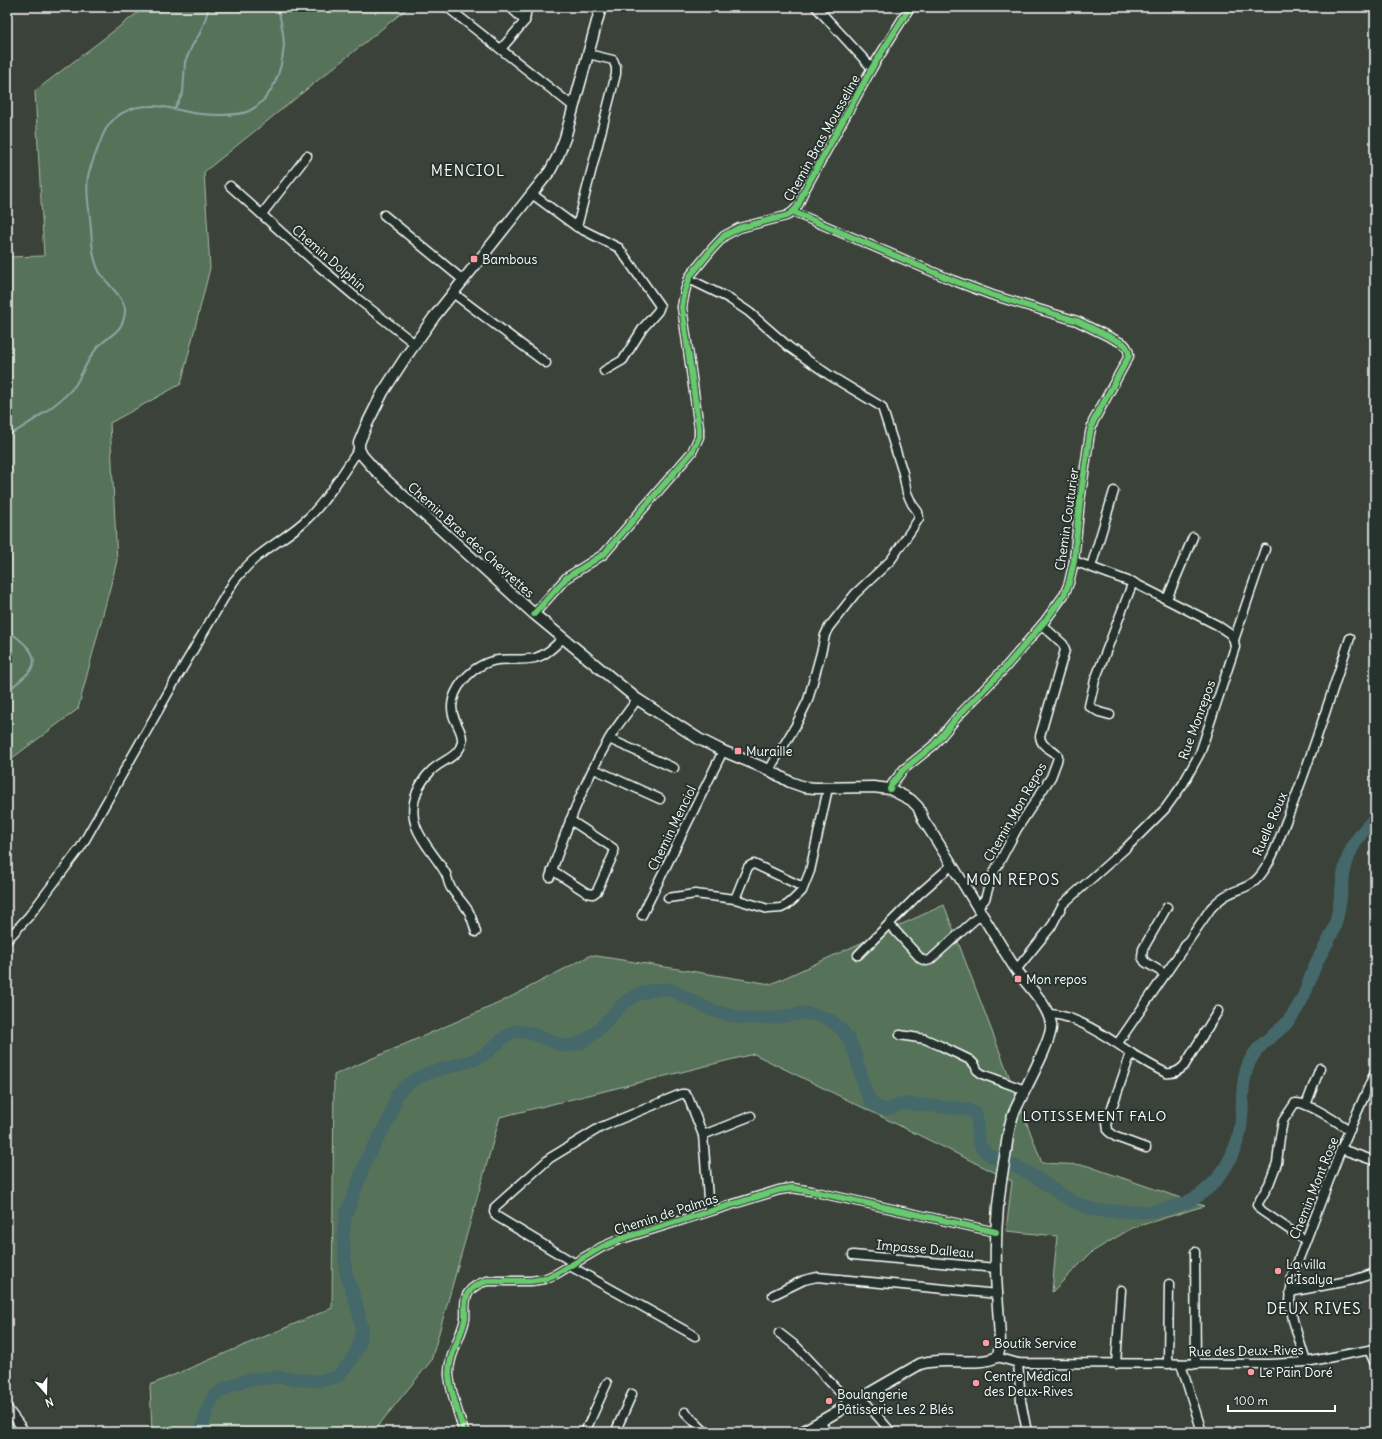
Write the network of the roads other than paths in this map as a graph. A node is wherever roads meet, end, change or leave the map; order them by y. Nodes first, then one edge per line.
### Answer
1 (447, 7) edge
2 (510, 7) edge
3 (527, 7) edge
4 (601, 7) edge
5 (816, 7) edge
6 (910, 7) edge
7 (525, 20) junction
8 (501, 49) junction
9 (588, 54) junction
10 (872, 68) junction
11 (574, 107) junction
12 (306, 156) dead end
13 (230, 186) dead end
14 (532, 194) junction
15 (793, 212) junction
16 (262, 214) junction
17 (384, 215) dead end
18 (577, 226) junction
19 (689, 279) junction
20 (463, 280) junction
21 (453, 293) junction
22 (415, 344) junction
23 (546, 363) dead end
24 (604, 371) dead end
25 (360, 449) junction
26 (1114, 491) dead end
27 (1193, 537) dead end
28 (1265, 549) dead end
29 (1074, 561) junction
30 (1091, 567) junction
31 (1133, 582) junction
32 (1167, 599) junction
33 (534, 614) junction
34 (1042, 625) junction
35 (1350, 638) dead end
36 (562, 639) junction
37 (1234, 640) junction
38 (637, 700) junction
39 (1110, 715) dead end
40 (609, 739) junction
41 (723, 750) junction
42 (674, 768) dead end
43 (594, 769) junction
44 (769, 770) junction
45 (828, 788) junction
46 (890, 789) junction
47 (660, 799) dead end
48 (570, 820) junction
49 (952, 865) junction
50 (803, 887) junction
51 (668, 898) dead end
52 (735, 899) junction
53 (1167, 907) dead end
54 (979, 911) junction
55 (642, 915) dead end
56 (889, 924) junction
57 (476, 932) dead end
58 (7, 940) edge
59 (858, 955) dead end
60 (1016, 970) junction
61 (1165, 974) junction
62 (1218, 1011) dead end
63 (1048, 1014) junction
64 (900, 1036) dead end
65 (1118, 1044) junction
66 (1131, 1053) junction
67 (1320, 1068) dead end
68 (1375, 1072) edge
69 (1024, 1090) junction
70 (1306, 1105) junction
71 (751, 1116) dead end
72 (1350, 1130) junction
73 (703, 1135) junction
74 (1146, 1148) dead end
75 (1341, 1149) junction
76 (1375, 1161) edge
77 (709, 1211) junction
78 (996, 1232) junction
79 (1305, 1240) junction
80 (1195, 1252) dead end
81 (853, 1255) dead end
82 (572, 1265) junction
83 (996, 1268) junction
84 (1375, 1273) edge
85 (1169, 1284) dead end
86 (1121, 1290) dead end
87 (1290, 1292) junction
88 (998, 1294) junction
89 (772, 1295) dead end
90 (779, 1333) dead end
91 (695, 1336) dead end
92 (1372, 1349) edge
93 (997, 1357) junction
94 (1306, 1362) junction
95 (1018, 1364) junction
96 (1116, 1364) junction
97 (1168, 1364) junction
98 (1181, 1364) junction
99 (1196, 1364) junction
100 (1375, 1364) edge
101 (607, 1383) dead end
102 (632, 1394) dead end
103 (862, 1398) junction
104 (850, 1404) junction
105 (7, 1408) edge
106 (685, 1412) dead end
107 (819, 1422) junction
108 (25, 1432) edge
109 (464, 1432) edge
110 (585, 1432) edge
111 (616, 1432) edge
112 (704, 1432) edge
113 (802, 1432) edge
114 (828, 1432) edge
115 (890, 1432) edge
116 (1027, 1432) edge
117 (1202, 1432) edge

1 - 8 street
2 - 7 street
3 - 7 street
4 - 9 main road
5 - 10 street
6 - 10 street, Chemin Bras Mousseline
7 - 8 street
8 - 11 street
9 - 11 main road
9 - 18 street
10 - 15 street, Chemin Bras Mousseline
11 - 14 main road
12 - 16 street
13 - 16 street, Chemin Dolphin
14 - 18 street
14 - 20 main road
15 - 19 street, Chemin Bras Mousseline
15 - 29 street, Chemin Couturier
16 - 22 street, Chemin Dolphin
17 - 20 street
18 - 24 street
19 - 33 street, Chemin Bras Mousseline
19 - 44 street
20 - 21 main road
21 - 22 main road
21 - 23 street
22 - 25 main road
25 - 33 main road, Chemin Bras des Chevrettes
25 - 58 street
26 - 30 street
27 - 32 street
28 - 37 street, Rue Monrepos
29 - 30 street
29 - 34 street, Chemin Couturier
30 - 31 street
31 - 32 street
31 - 39 street
32 - 37 street
33 - 36 main road, Chemin Bras des Chevrettes
34 - 46 street, Chemin Couturier
34 - 54 street, Chemin Mon Repos
35 - 61 street, Ruelle Roux
36 - 38 main road, Chemin Bras des Chevrettes
36 - 57 street
37 - 60 street, Rue Monrepos
38 - 40 street
38 - 41 main road, Chemin Bras des Chevrettes
40 - 42 street
40 - 43 street
41 - 44 main road, Chemin Bras des Chevrettes
41 - 55 street, Chemin Menciol
43 - 47 street
43 - 48 street
44 - 45 main road, Chemin Bras des Chevrettes
45 - 46 main road, Chemin Bras des Chevrettes
45 - 50 street
46 - 49 main road, Chemin Bras des Chevrettes
48 - 48 street
49 - 54 main road, Chemin Bras des Chevrettes
49 - 56 street
50 - 52 street
50 - 52 street
51 - 52 street
53 - 61 street
54 - 56 street
54 - 60 main road, Chemin Bras des Chevrettes
56 - 59 street
60 - 63 main road, Chemin Bras des Chevrettes
61 - 65 street, Ruelle Roux
62 - 66 street
63 - 65 street
63 - 69 main road, Chemin Bras des Chevrettes
64 - 69 street
65 - 66 street
66 - 74 street
67 - 70 street
68 - 72 street, Chemin Mont Rose
69 - 78 main road, Chemin Bras des Chevrettes
70 - 72 street
70 - 79 street
71 - 73 street
72 - 75 street, Chemin Mont Rose
73 - 77 street
73 - 82 street
75 - 76 street
75 - 79 street, Chemin Mont Rose
77 - 78 street, Chemin de Palmas
77 - 82 street, Chemin de Palmas
78 - 83 main road, Chemin Bras des Chevrettes
79 - 87 street, Chemin Mont Rose
80 - 99 street
81 - 83 street, Impasse Dalleau
82 - 91 street
82 - 109 street, Chemin de Palmas
83 - 88 main road, Chemin Bras des Chevrettes
84 - 87 street
85 - 97 street
86 - 96 street
87 - 94 street, Chemin Mont Rose
88 - 89 street
88 - 93 main road, Chemin Bras des Chevrettes
90 - 104 street
92 - 94 street, Rue des Deux-Rives
92 - 100 street
93 - 95 street, Rue des Deux-Rives
93 - 103 main road
94 - 99 street, Rue des Deux-Rives
95 - 96 street, Rue des Deux-Rives
95 - 116 street
96 - 97 street, Rue des Deux-Rives
97 - 98 street, Rue des Deux-Rives
98 - 99 street, Rue des Deux-Rives
98 - 117 street
101 - 110 street
102 - 111 street
103 - 104 main road
103 - 115 street
104 - 107 main road
105 - 108 street
106 - 112 street
107 - 113 main road
107 - 114 street

